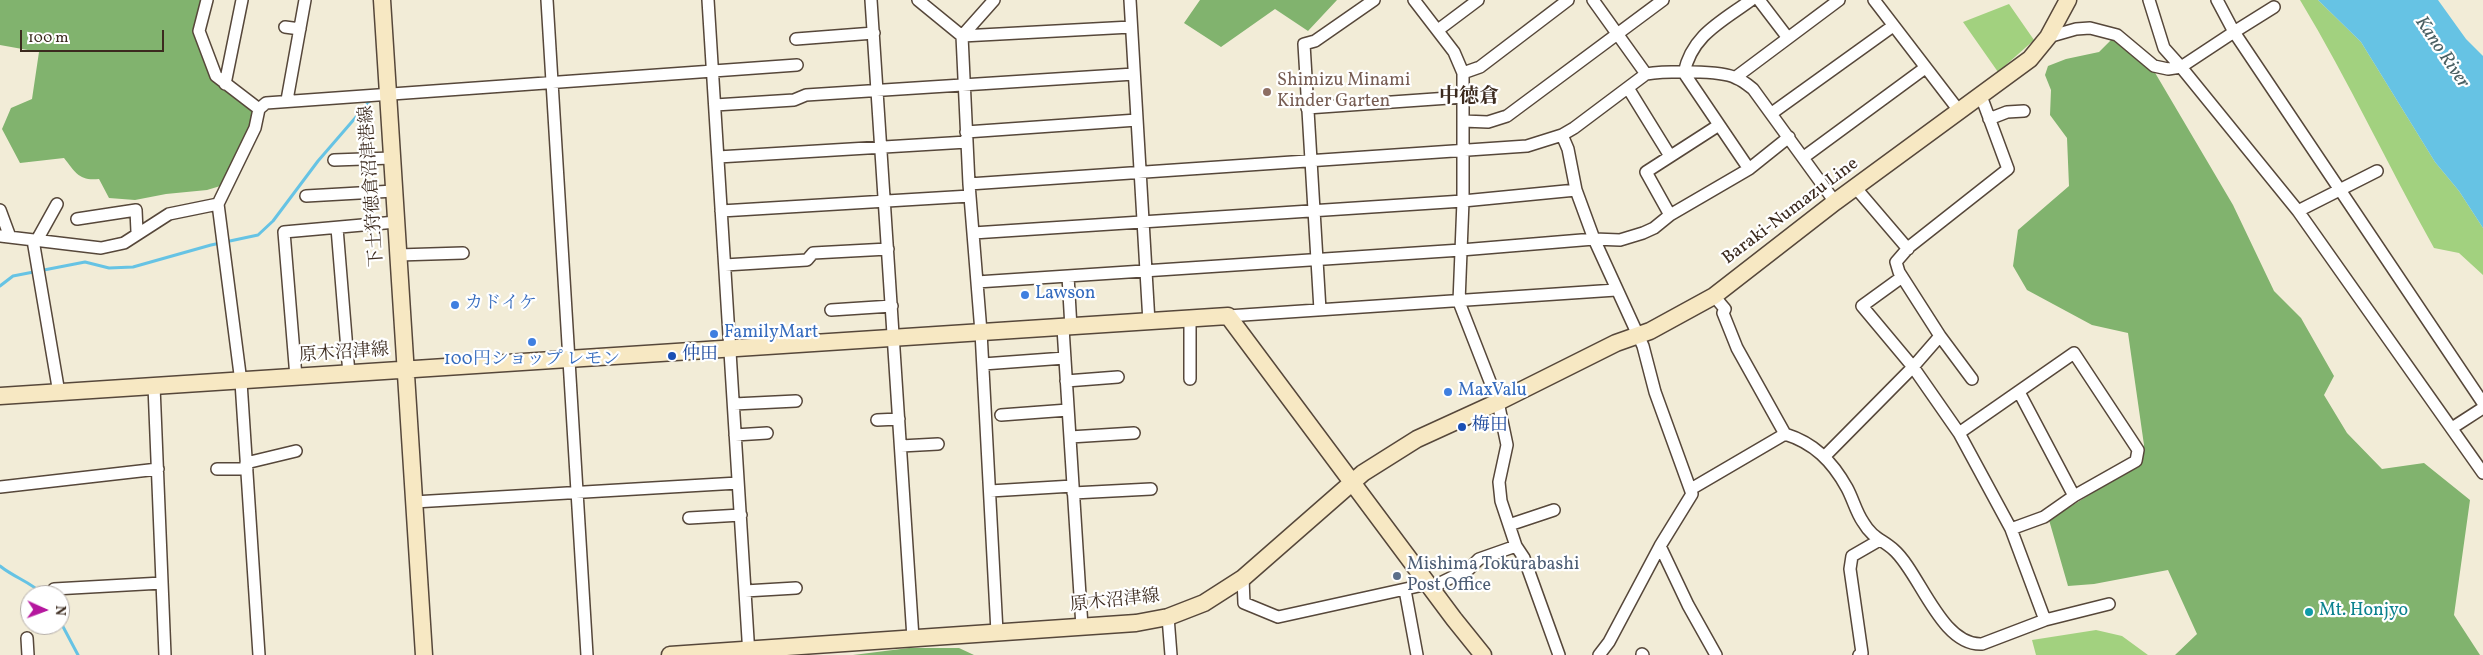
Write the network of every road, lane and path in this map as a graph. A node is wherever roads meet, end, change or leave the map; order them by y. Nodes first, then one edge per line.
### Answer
1 (207, 0) edge
2 (242, 0) edge
3 (305, 0) edge
4 (382, 0) edge
5 (547, 0) edge
6 (708, 0) edge
7 (872, 0) edge
8 (918, 0) edge
9 (1130, 0) edge
10 (1374, 0) edge
11 (1414, 0) edge
12 (1478, 0) edge
13 (1568, 0) edge
14 (1593, 0) edge
15 (1663, 0) edge
16 (1751, 0) edge
17 (1759, 0) edge
18 (1839, 0) edge
19 (2068, 0) edge
20 (2149, 0) edge
21 (2218, 0) edge
22 (988, 2) edge
23 (1880, 2) edge
24 (2274, 7) dead end
25 (1893, 26) junction
26 (285, 27) dead end
27 (1131, 27) junction
28 (300, 29) junction
29 (1438, 30) junction
30 (2234, 32) junction
31 (874, 33) junction
32 (1618, 34) junction
33 (962, 36) junction
34 (2048, 37) junction
35 (1788, 38) junction
36 (796, 39) dead end
37 (796, 65) dead end
38 (2181, 67) junction
39 (1925, 68) junction
40 (713, 72) junction
41 (1464, 73) junction
42 (1134, 74) junction
43 (1646, 74) junction
44 (1684, 74) junction
45 (1736, 77) junction
46 (552, 82) junction
47 (225, 84) junction
48 (963, 86) junction
49 (1628, 88) junction
50 (878, 90) junction
51 (388, 94) junction
52 (1980, 96) junction
53 (1463, 97) junction
54 (288, 100) junction
55 (715, 105) junction
56 (1307, 108) junction
57 (259, 109) junction
58 (2024, 111) dead end
59 (1960, 112) junction
60 (1772, 113) junction
61 (1989, 119) junction
62 (1137, 120) junction
63 (1463, 121) junction
64 (1719, 125) junction
65 (1562, 135) junction
66 (966, 137) junction
67 (1790, 137) junction
68 (881, 147) junction
69 (1463, 152) junction
70 (1670, 156) junction
71 (718, 157) junction
72 (1804, 157) junction
73 (392, 158) junction
74 (334, 160) dead end
75 (1310, 161) junction
76 (1749, 169) junction
77 (2377, 171) dead end
78 (1141, 172) junction
79 (969, 184) junction
80 (1856, 187) junction
81 (1576, 190) junction
82 (2340, 190) junction
83 (394, 192) junction
84 (306, 196) dead end
85 (970, 196) junction
86 (884, 200) junction
87 (1463, 201) junction
88 (1835, 202) junction
89 (56, 204) dead end
90 (218, 204) junction
91 (0, 210) edge
92 (721, 210) junction
93 (1313, 211) junction
94 (2298, 211) junction
95 (1670, 215) junction
96 (77, 219) dead end
97 (396, 222) junction
98 (1143, 222) junction
99 (337, 228) junction
100 (137, 232) junction
101 (973, 233) junction
102 (5, 237) edge
103 (1594, 239) junction
104 (36, 240) junction
105 (888, 249) junction
106 (1908, 249) junction
107 (1461, 250) junction
108 (464, 253) dead end
109 (398, 255) junction
110 (1316, 259) junction
111 (725, 265) junction
112 (1146, 270) junction
113 (1068, 276) junction
114 (1902, 277) junction
115 (977, 282) junction
116 (1616, 290) junction
117 (1714, 296) junction
118 (1459, 302) junction
119 (892, 306) junction
120 (831, 310) dead end
121 (1320, 310) junction
122 (1228, 316) junction
123 (1190, 319) junction
124 (1149, 322) junction
125 (1067, 328) junction
126 (982, 332) junction
127 (1639, 336) junction
128 (1940, 336) junction
129 (894, 338) junction
130 (730, 348) junction
131 (1065, 358) junction
132 (569, 359) junction
133 (983, 364) junction
134 (1913, 367) junction
135 (405, 370) junction
136 (349, 374) junction
137 (296, 378) junction
138 (1118, 378) dead end
139 (1190, 379) dead end
140 (1972, 379) dead end
141 (1066, 381) junction
142 (241, 382) junction
143 (154, 386) junction
144 (2019, 392) junction
145 (59, 393) junction
146 (0, 396) edge
147 (796, 401) dead end
148 (1498, 402) junction
149 (2483, 403) edge
150 (734, 404) junction
151 (2483, 408) edge
152 (1068, 410) junction
153 (1001, 415) dead end
154 (899, 419) junction
155 (877, 420) dead end
156 (2452, 428) junction
157 (1959, 432) junction
158 (1134, 433) dead end
159 (767, 434) dead end
160 (1786, 434) junction
161 (736, 435) junction
162 (1070, 437) junction
163 (938, 444) dead end
164 (901, 446) junction
165 (296, 451) dead end
166 (1826, 456) junction
167 (247, 466) junction
168 (158, 469) junction
169 (217, 469) dead end
170 (2483, 473) edge
171 (738, 483) junction
172 (1352, 483) junction
173 (0, 487) edge
174 (1151, 489) dead end
175 (1692, 489) junction
176 (1073, 490) junction
177 (990, 491) junction
178 (577, 493) junction
179 (2074, 496) junction
180 (414, 502) junction
181 (1554, 510) dead end
182 (741, 516) junction
183 (689, 518) dead end
184 (1509, 525) junction
185 (2011, 530) junction
186 (1878, 541) junction
187 (1516, 546) junction
188 (1660, 546) junction
189 (1243, 578) junction
190 (162, 583) junction
191 (1429, 586) junction
192 (70, 588) edge
193 (796, 588) dead end
194 (1405, 590) junction
195 (746, 591) junction
196 (2109, 604) dead end
197 (1168, 617) junction
198 (2045, 620) junction
199 (1082, 627) junction
200 (997, 632) junction
201 (27, 638) dead end
202 (913, 638) junction
203 (749, 652) edge
204 (28, 655) edge
205 (165, 655) edge
206 (259, 655) edge
207 (424, 655) edge
208 (587, 655) edge
209 (670, 655) edge
210 (1171, 655) edge
211 (1417, 655) edge
212 (1483, 655) edge
213 (1559, 655) edge
214 (1599, 655) edge
215 (1716, 655) edge
216 (1860, 655) edge

1 - 47 street
2 - 47 street
3 - 28 street
4 - 51 main road, 下土狩徳倉沼津港線
5 - 46 street
6 - 40 street
7 - 31 street
8 - 33 street
9 - 27 street
10 - 56 street
11 - 29 street
12 - 29 street
13 - 41 street
14 - 32 street
15 - 32 street
16 - 44 street
17 - 35 street
18 - 35 street
19 - 34 main road, Baraki-Numazu Line
20 - 38 street
21 - 30 street
22 - 33 street
23 - 25 street
24 - 30 street
25 - 39 street
25 - 60 street
26 - 28 street
27 - 33 street
27 - 42 street
28 - 54 street
29 - 41 street
30 - 38 street
30 - 82 street
31 - 36 street
31 - 50 street
32 - 43 street
32 - 63 street
33 - 48 street
34 - 38 street
34 - 52 main road, Baraki-Numazu Line
35 - 45 street
37 - 40 street
38 - 94 street
39 - 59 street
39 - 72 street
40 - 46 street
40 - 55 street
41 - 53 street
42 - 48 street
42 - 62 street
43 - 44 street
43 - 49 street
44 - 45 street
44 - 64 street
45 - 60 street
46 - 51 street
46 - 132 street
47 - 57 street
48 - 50 street
48 - 66 street
49 - 65 street
49 - 70 street
50 - 55 street
50 - 68 street
51 - 54 street
51 - 73 main road, 下土狩徳倉沼津港線
52 - 59 main road, Baraki-Numazu Line
52 - 61 street
53 - 56 street
53 - 63 street
54 - 57 street
55 - 71 street
56 - 75 street
57 - 90 street
58 - 61 street
59 - 80 main road, Baraki-Numazu Line
60 - 67 street
61 - 106 street
62 - 66 street
62 - 78 street
63 - 69 street
64 - 70 street
64 - 76 street
65 - 69 street
65 - 81 street
66 - 68 street
66 - 79 street
67 - 72 street
67 - 76 street
68 - 71 street
68 - 86 street
69 - 75 street
69 - 87 street
70 - 95 street
71 - 92 street
72 - 88 street
73 - 74 street
73 - 83 main road, 下土狩徳倉沼津港線
75 - 78 street
75 - 93 street
76 - 95 street
77 - 82 street
78 - 79 street
78 - 98 street
79 - 85 street
80 - 88 main road, Baraki-Numazu Line
80 - 106 street
81 - 87 street
81 - 103 street
82 - 94 street
82 - 149 street
83 - 84 street
83 - 97 main road, 下土狩徳倉沼津港線
85 - 86 street
85 - 101 street
86 - 92 street
86 - 105 street
87 - 93 street
87 - 107 street
88 - 117 main road, Baraki-Numazu Line
89 - 104 street
90 - 100 street
90 - 142 street
91 - 102 street
92 - 111 street
93 - 98 street
93 - 110 street
94 - 156 street
95 - 103 street
96 - 100 street
97 - 99 street
97 - 109 main road, 下土狩徳倉沼津港線
98 - 101 street
98 - 112 street
99 - 136 street
99 - 137 street
100 - 104 street
101 - 115 street
102 - 104 street
103 - 107 street
103 - 116 street
104 - 145 street
105 - 111 street
105 - 119 street
106 - 114 street
107 - 110 street
107 - 118 street
108 - 109 street
109 - 135 main road, 下土狩徳倉沼津港線
110 - 112 street
110 - 121 street
111 - 130 street
112 - 113 street
112 - 124 street
113 - 115 street
113 - 125 street
114 - 128 street
114 - 134 street
115 - 126 street
116 - 118 street
116 - 127 street
117 - 127 main road, Baraki-Numazu Line
117 - 160 street
118 - 121 street
118 - 148 street
119 - 120 street
119 - 129 street
121 - 122 street
122 - 123 main road
122 - 172 main road
123 - 124 main road
123 - 139 street
124 - 125 main road
125 - 126 main road
125 - 131 street
126 - 129 main road
126 - 133 street
127 - 148 main road, Baraki-Numazu Line
127 - 175 street
128 - 134 street
128 - 140 street
129 - 130 main road
129 - 154 street
130 - 132 main road
130 - 150 street
131 - 133 street
131 - 141 street
132 - 135 main road
132 - 178 street
133 - 177 street
134 - 157 street
134 - 166 street
135 - 136 main road, 原木沼津線
135 - 180 main road, 原木沼津線
136 - 137 main road, 原木沼津線
137 - 142 main road, 原木沼津線
138 - 141 street
141 - 152 street
142 - 143 main road, 原木沼津線
142 - 167 street
143 - 145 main road, 原木沼津線
143 - 168 street
144 - 157 street
144 - 179 street
144 - 179 street
145 - 146 main road, 原木沼津線
147 - 150 street
148 - 172 main road, 原木沼津線
148 - 184 street
150 - 161 street
151 - 156 street
152 - 153 street
152 - 162 street
154 - 155 street
154 - 164 street
156 - 170 street
157 - 185 street
158 - 162 street
159 - 161 street
160 - 166 street
160 - 175 street
161 - 171 street
162 - 176 street
163 - 164 street
164 - 202 street
165 - 167 street
166 - 186 street
167 - 169 street
167 - 206 street
168 - 173 street
168 - 190 street
171 - 178 street
171 - 182 street
172 - 189 main road, 原木沼津線
172 - 191 main road
174 - 176 street
175 - 188 street
176 - 177 street
176 - 199 street
177 - 200 street
178 - 180 street
178 - 208 street
179 - 185 street
180 - 207 main road, 原木沼津線
181 - 184 street
182 - 183 street
182 - 195 street
184 - 187 street
185 - 198 street
186 - 198 street
186 - 216 street
187 - 191 street
187 - 213 street
188 - 214 street
188 - 215 street
189 - 194 street
189 - 197 main road, 原木沼津線
190 - 192 street
190 - 205 street
191 - 194 street
191 - 212 main road
193 - 195 street
194 - 211 street
195 - 203 street
196 - 198 street
197 - 199 main road, 原木沼津線
197 - 210 street
199 - 200 main road, 原木沼津線
200 - 202 main road, 原木沼津線
201 - 204 street
202 - 203 main road, 原木沼津線
203 - 209 main road, 原木沼津線

